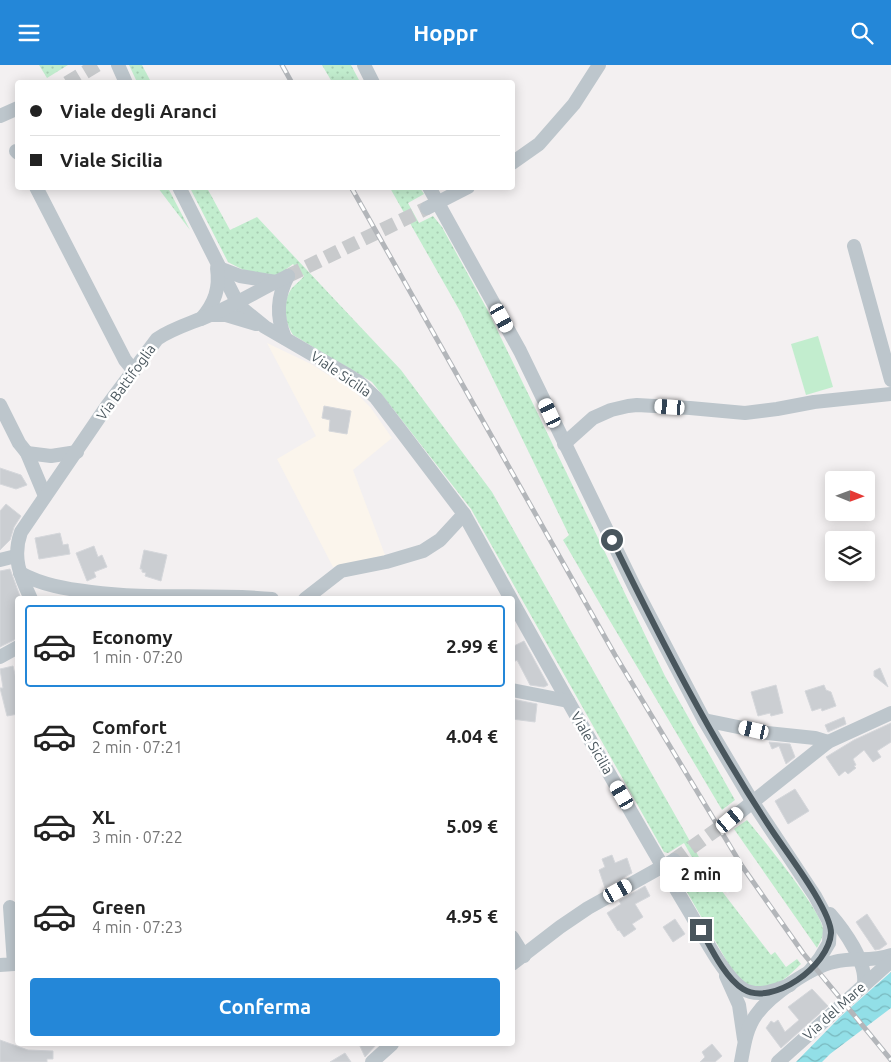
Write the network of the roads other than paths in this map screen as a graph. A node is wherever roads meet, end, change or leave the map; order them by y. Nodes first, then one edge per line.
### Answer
1 (118, 65) edge
2 (364, 65) edge
3 (598, 65) edge
4 (125, 80) edge
5 (372, 80) edge
6 (15, 109) edge
7 (0, 116) edge
8 (515, 161) edge
9 (38, 190) edge
10 (180, 190) edge
11 (430, 190) edge
12 (462, 190) edge
13 (432, 205) junction
14 (854, 246) dead end
15 (218, 265) junction
16 (282, 279) junction
17 (237, 303) junction
18 (206, 317) junction
19 (265, 327) junction
20 (285, 338) junction
21 (134, 371) junction
22 (891, 379) edge
23 (891, 394) edge
24 (0, 408) edge
25 (564, 443) junction
26 (77, 452) junction
27 (27, 453) junction
28 (46, 496) junction
29 (464, 514) junction
30 (16, 557) junction
31 (0, 560) edge
32 (20, 573) junction
33 (74, 590) junction
34 (30, 596) edge
35 (66, 596) edge
36 (145, 596) edge
37 (309, 596) edge
38 (510, 596) edge
39 (515, 605) edge
40 (15, 649) edge
41 (0, 657) edge
42 (515, 691) edge
43 (568, 701) junction
44 (891, 713) edge
45 (704, 721) junction
46 (828, 741) junction
47 (752, 801) junction
48 (730, 820) tunnel mouth
49 (668, 863) junction
50 (815, 896) junction
51 (9, 914) edge
52 (891, 955) edge
53 (518, 960) edge
54 (860, 960) junction
55 (891, 961) edge
56 (720, 962) junction
57 (0, 965) edge
58 (809, 972) junction
59 (864, 984) junction
60 (790, 985) junction
61 (744, 1042) junction
62 (390, 1046) edge
63 (372, 1062) edge
64 (741, 1062) edge
65 (745, 1062) edge
66 (778, 1062) edge

1 - 4 street
2 - 5 street
3 - 8 street
6 - 7 street
9 - 21 street
10 - 15 street, Viale Sicilia
11 - 13 street
12 - 13 street
13 - 25 street
14 - 22 street
15 - 16 street
15 - 17 street, Viale Sicilia
15 - 18 street
16 - 17 street, Via Battifoglia
16 - 20 street
17 - 18 street, Via Battifoglia
17 - 19 street, Viale Sicilia
18 - 19 street
18 - 21 street, Via Battifoglia
19 - 20 street, Viale Sicilia
20 - 29 street, Viale Sicilia
21 - 26 street, Via Battifoglia
23 - 25 street
24 - 27 street
25 - 45 street
26 - 27 street
26 - 28 street, Via Battifoglia
27 - 28 street
28 - 30 street, Via Battifoglia
29 - 37 street
29 - 38 street, Viale Sicilia
30 - 31 street
30 - 32 street
32 - 33 street
32 - 34 street
33 - 35 street
33 - 36 street
39 - 43 street, Viale Sicilia
40 - 41 street
42 - 43 street
43 - 49 street, Viale Sicilia
44 - 46 street
45 - 46 street
45 - 47 street
46 - 47 street
47 - 48 street
47 - 50 street
49 - 53 street
49 - 56 street, Viale Sicilia
50 - 54 street
50 - 58 street
51 - 57 street
52 - 54 street
54 - 58 street
54 - 59 street
55 - 59 street, Via del Mare
56 - 60 street
56 - 61 street
58 - 60 street
59 - 66 street, Via del Mare
60 - 61 street
61 - 64 street
61 - 65 street
62 - 63 street

